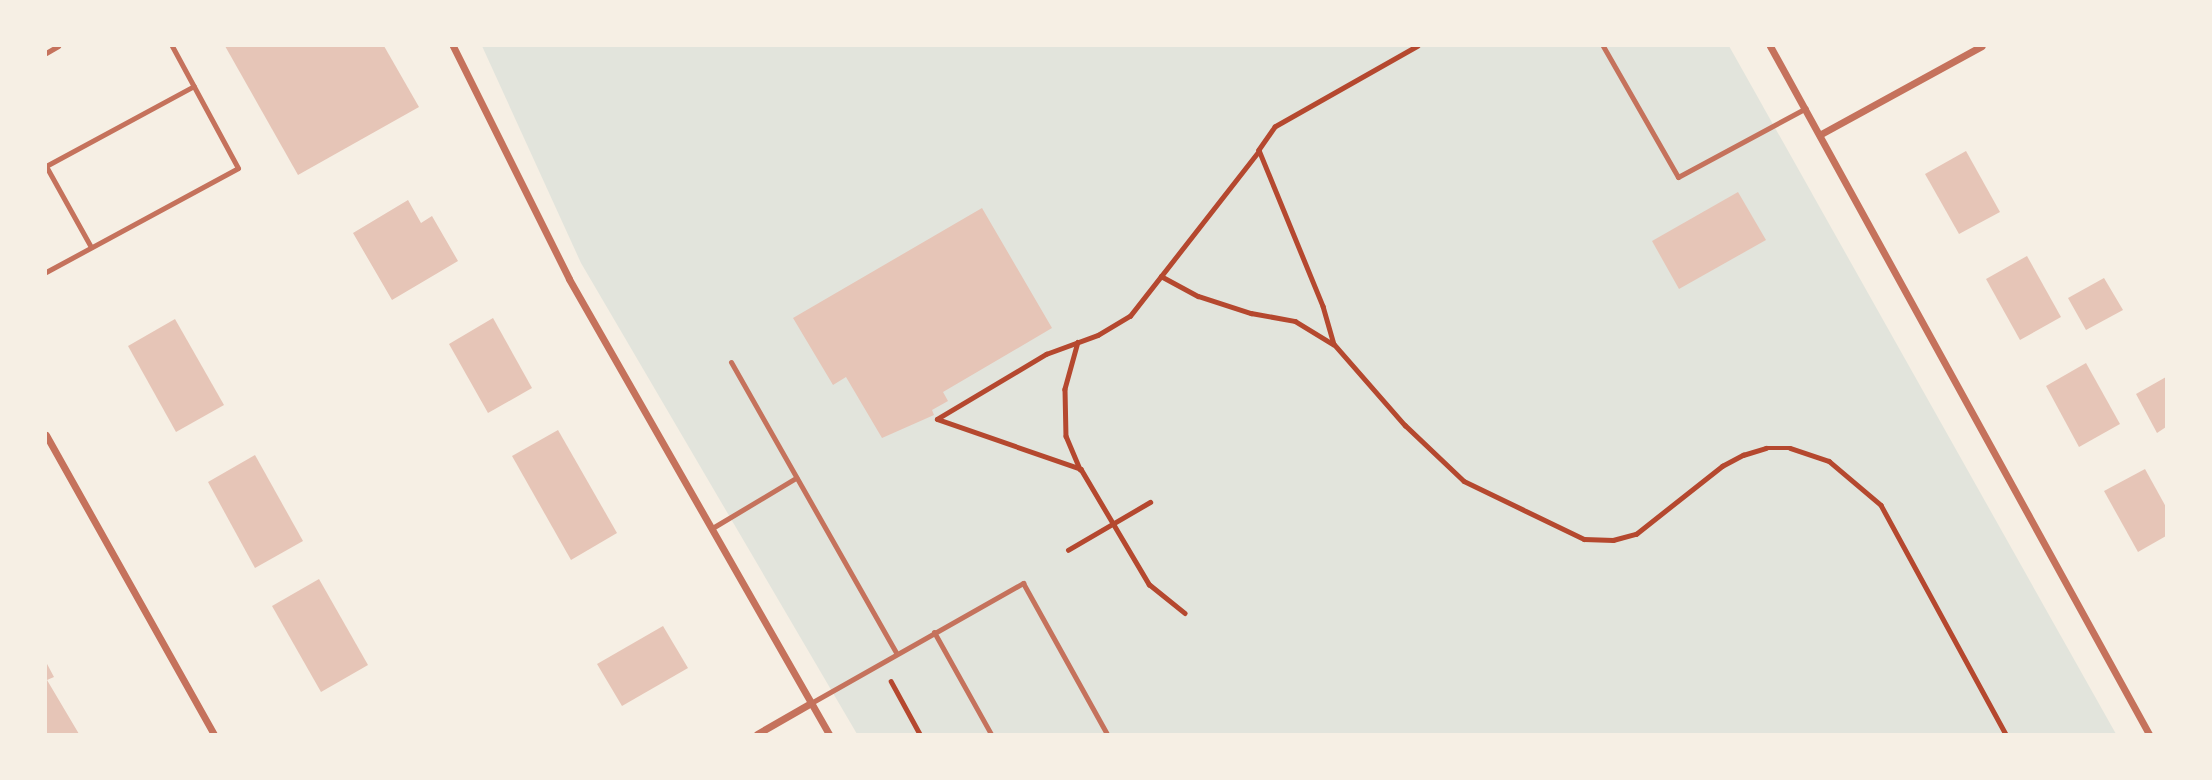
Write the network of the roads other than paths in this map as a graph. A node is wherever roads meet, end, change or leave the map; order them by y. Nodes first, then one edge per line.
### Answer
1 (58, 46) edge
2 (172, 46) edge
3 (453, 46) edge
4 (1603, 46) edge
5 (1770, 46) edge
6 (1982, 46) edge
7 (46, 53) edge
8 (194, 86) junction
9 (1806, 108) junction
10 (1821, 134) junction
11 (91, 247) junction
12 (46, 272) edge
13 (731, 362) dead end
14 (46, 435) edge
15 (796, 478) junction
16 (714, 527) junction
17 (934, 632) junction
18 (896, 653) junction
19 (811, 703) junction
20 (214, 734) edge
21 (757, 734) edge
22 (830, 734) edge
23 (991, 734) edge
24 (1107, 734) edge
25 (2149, 734) edge

1 - 7 lane
2 - 8 lane
3 - 16 street
4 - 9 lane
5 - 9 street
6 - 10 street
8 - 11 lane
8 - 11 lane
9 - 10 street
10 - 25 street
11 - 12 lane
13 - 15 lane
14 - 20 street
15 - 16 lane
15 - 18 lane
16 - 19 street
17 - 18 lane
17 - 23 lane
17 - 24 lane
18 - 19 lane
19 - 21 street
19 - 22 street

